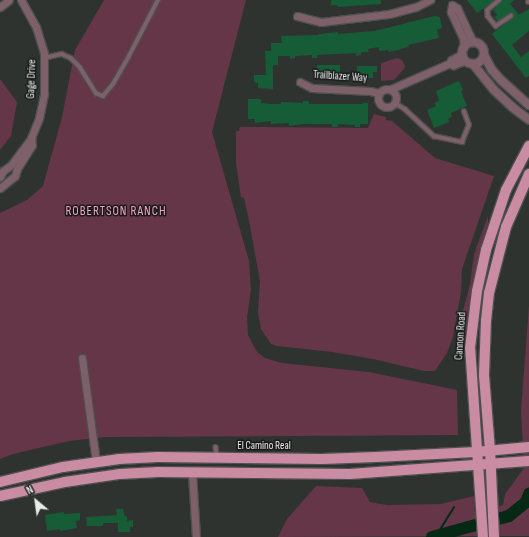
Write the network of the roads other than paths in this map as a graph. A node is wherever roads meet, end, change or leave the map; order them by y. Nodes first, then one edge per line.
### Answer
1 (9, 0) edge
2 (21, 0) edge
3 (158, 0) edge
4 (430, 0) edge
5 (500, 0) edge
6 (450, 3) edge
7 (0, 7) edge
8 (297, 16) dead end
9 (511, 16) dead end
10 (473, 42) junction
11 (464, 54) junction
12 (484, 54) junction
13 (44, 58) junction
14 (474, 64) junction
15 (300, 82) dead end
16 (404, 83) junction
17 (391, 89) junction
18 (379, 93) junction
19 (396, 99) junction
20 (529, 105) edge
21 (464, 112) dead end
22 (529, 120) edge
23 (529, 146) edge
24 (14, 167) junction
25 (529, 174) edge
26 (0, 177) edge
27 (0, 188) edge
28 (82, 358) dead end
29 (216, 447) dead end
30 (526, 447) edge
31 (490, 450) junction
32 (476, 452) junction
33 (217, 458) junction
34 (527, 461) edge
35 (96, 462) junction
36 (491, 465) junction
37 (477, 466) junction
38 (192, 473) junction
39 (0, 482) edge
40 (0, 496) edge
41 (196, 537) edge
42 (483, 537) edge
43 (494, 537) edge

1 - 7 street
2 - 13 street, Gage Drive
3 - 13 lane
4 - 8 street
5 - 9 lane
6 - 10 street
6 - 11 street
10 - 11 street
10 - 12 street
11 - 14 street
11 - 16 street
12 - 14 street
12 - 20 street
13 - 24 street, Gage Drive
14 - 22 street
15 - 18 street, Trailblazer Way
16 - 17 street
16 - 19 street
17 - 18 street
17 - 19 street
18 - 19 street
19 - 21 lane
23 - 32 main road, Cannon Road
24 - 26 street, Gage Drive
24 - 27 street, Gage Drive
25 - 31 main road
28 - 35 street
29 - 33 lane
30 - 31 main road, El Camino Real
31 - 32 main road, El Camino Real
31 - 36 main road
32 - 33 main road, El Camino Real
32 - 37 main road, Cannon Road
33 - 35 main road, El Camino Real
34 - 36 main road
35 - 39 main road, El Camino Real
36 - 37 main road
36 - 43 main road
37 - 38 main road
37 - 42 main road, Cannon Road
38 - 40 main road
38 - 41 street

